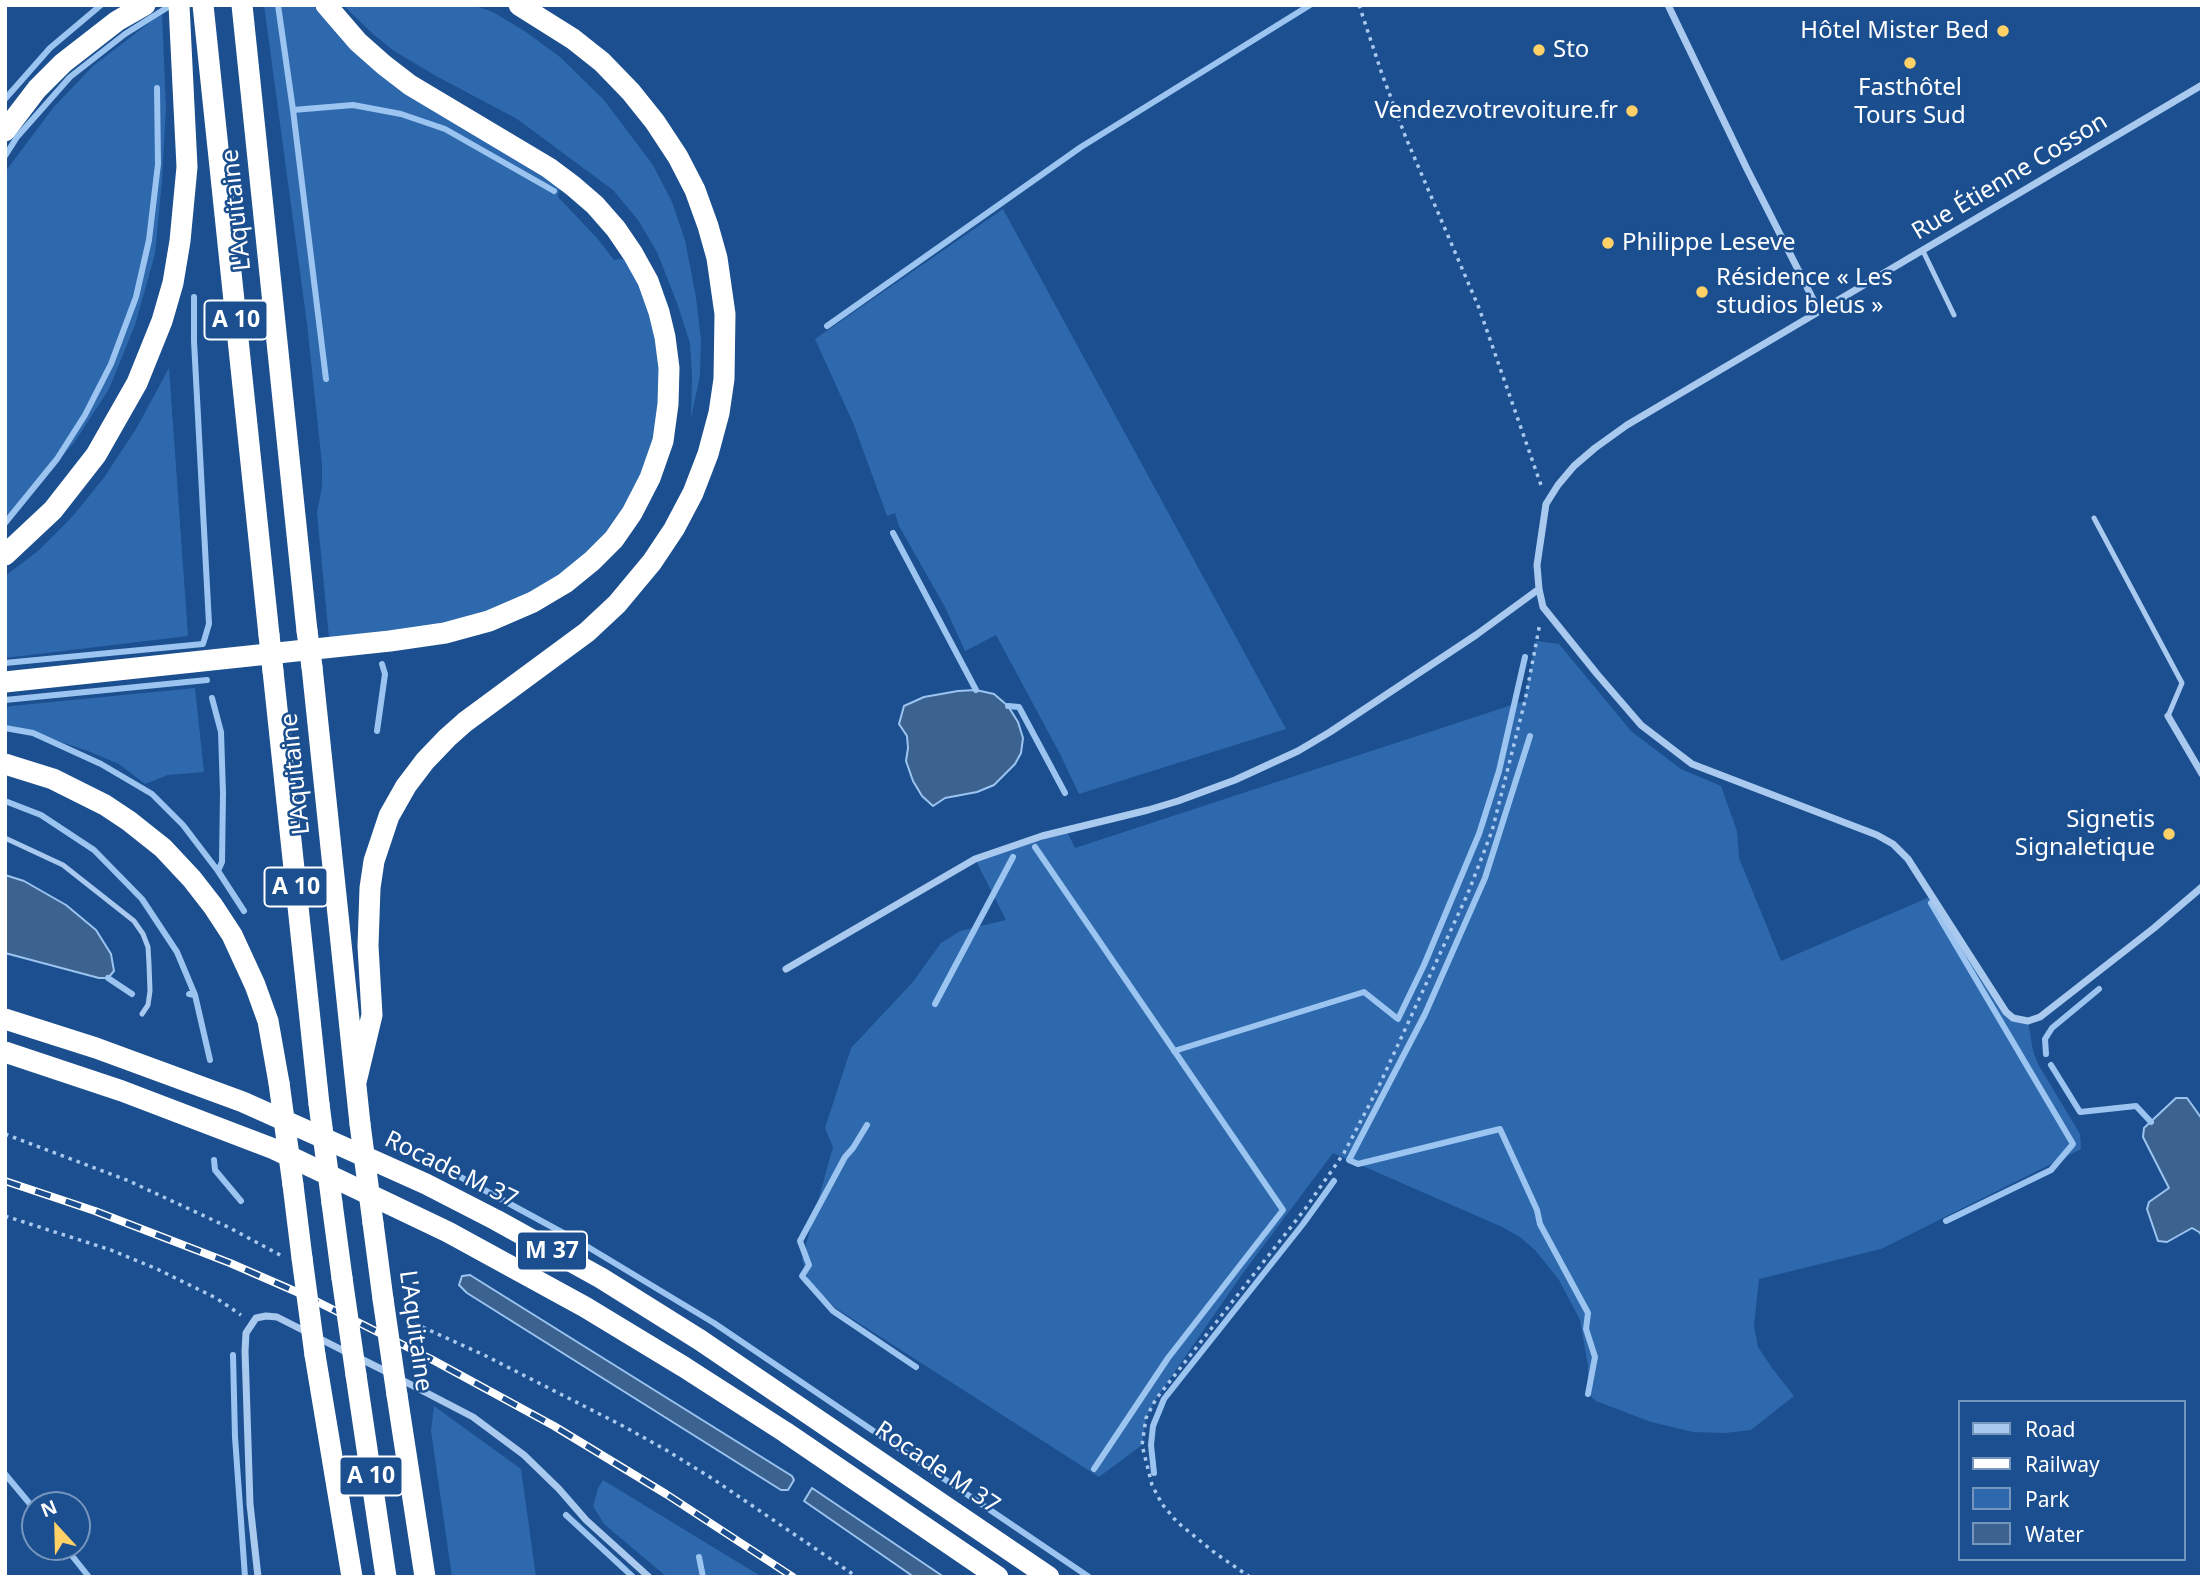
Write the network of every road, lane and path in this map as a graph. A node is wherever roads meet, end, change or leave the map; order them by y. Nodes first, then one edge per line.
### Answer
1 (145, 5) edge
2 (179, 5) edge
3 (203, 5) edge
4 (242, 5) edge
5 (326, 5) edge
6 (519, 5) edge
7 (1359, 5) edge
8 (1668, 5) edge
9 (2202, 85) edge
10 (5, 131) edge
11 (1923, 251) junction
12 (1819, 312) junction
13 (1954, 315) dead end
14 (1546, 504) junction
15 (2094, 518) dead end
16 (5, 555) edge
17 (1539, 589) junction
18 (1543, 607) junction
19 (5, 682) edge
20 (2168, 716) joint
21 (5, 764) edge
22 (2202, 774) edge
23 (5, 838) edge
24 (2202, 887) edge
25 (786, 969) dead end
26 (142, 1014) dead end
27 (5, 1019) edge
28 (5, 1052) edge
29 (356, 1082) junction
30 (5, 1134) edge
31 (5, 1216) edge
32 (298, 1260) junction
33 (403, 1318) dead end
34 (251, 1323) junction
35 (258, 1577) edge
36 (352, 1577) edge
37 (386, 1577) edge
38 (425, 1577) edge
39 (649, 1577) edge
40 (858, 1577) edge
41 (998, 1577) edge
42 (1049, 1577) edge
43 (1250, 1577) edge

1 - 10 highway
2 - 16 highway
3 - 37 highway, L'Aquitaine / A 10, bridge
4 - 29 highway, L'Aquitaine / A 10, bridge
5 - 19 highway
6 - 29 highway
7 - 14 path
8 - 12 street
9 - 11 street, Rue Étienne Cosson
11 - 12 street, Rue Étienne Cosson
11 - 13 lane
12 - 14 street, Rue Étienne Cosson
14 - 17 street
15 - 20 lane
17 - 18 street
17 - 25 street
18 - 24 street
18 - 43 path
20 - 22 street
21 - 32 highway, bridge
23 - 26 lane
27 - 42 highway, Rocade M 37 / M 37
28 - 41 highway, M 37
29 - 38 highway, L'Aquitaine / A 10, bridge
30 - 32 path
31 - 34 path
32 - 36 highway, bridge
33 - 40 path
34 - 35 street
34 - 39 street

